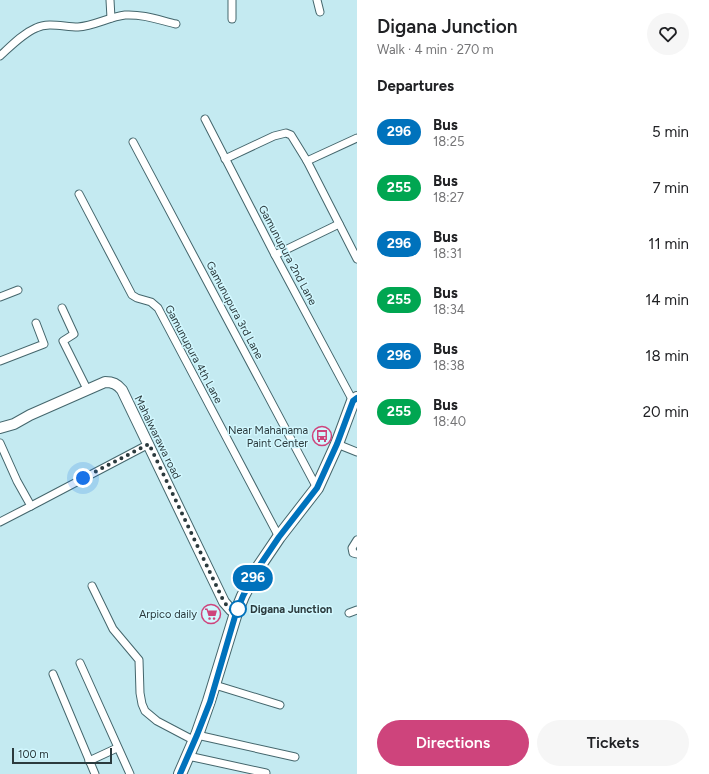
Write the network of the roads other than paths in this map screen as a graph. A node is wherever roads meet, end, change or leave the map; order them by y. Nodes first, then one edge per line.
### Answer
1 (110, 0) edge
2 (232, 0) edge
3 (317, 0) edge
4 (320, 12) dead end
5 (111, 18) junction
6 (232, 19) dead end
7 (176, 24) dead end
8 (0, 56) edge
9 (205, 119) dead end
10 (357, 138) edge
11 (133, 142) dead end
12 (225, 159) junction
13 (307, 162) junction
14 (79, 194) dead end
15 (339, 224) junction
16 (275, 255) junction
17 (357, 259) edge
18 (18, 290) dead end
19 (0, 297) edge
20 (62, 308) dead end
21 (36, 323) dead end
22 (0, 362) edge
23 (87, 389) junction
24 (355, 399) edge
25 (0, 428) edge
26 (0, 443) edge
27 (149, 444) junction
28 (337, 444) junction
29 (357, 452) edge
30 (317, 488) junction
31 (31, 506) junction
32 (0, 522) edge
33 (279, 537) junction
34 (357, 540) edge
35 (357, 554) edge
36 (92, 586) dead end
37 (357, 610) edge
38 (236, 613) junction
39 (349, 613) dead end
40 (80, 663) dead end
41 (53, 674) dead end
42 (215, 685) junction
43 (280, 705) dead end
44 (196, 738) junction
45 (117, 748) junction
46 (188, 756) junction
47 (295, 757) dead end
48 (89, 761) junction
49 (266, 772) dead end
50 (95, 774) edge
51 (130, 774) edge
52 (180, 774) edge

1 - 5 street
2 - 6 street
3 - 4 street
5 - 7 street
5 - 8 street
9 - 12 street, Gamunupura 2nd Lane
10 - 13 street
11 - 30 street, Gamunupura 3rd Lane
12 - 13 street
12 - 16 street, Gamunupura 2nd Lane
13 - 15 street
14 - 33 street, Gamunupura 4th Lane
15 - 16 street
15 - 17 street
16 - 24 street, Gamunupura 2nd Lane
18 - 19 street
20 - 23 street
21 - 22 street
23 - 25 street, Mahalwarawa road
23 - 27 street, Mahalwarawa road
24 - 28 main road
26 - 31 street
27 - 31 street
27 - 38 street, Mahalwarawa road
28 - 29 street
28 - 30 main road
30 - 33 main road
31 - 32 street
33 - 38 main road
34 - 35 street
36 - 44 street
37 - 39 street
38 - 42 main road
40 - 45 street
41 - 48 street
42 - 43 street
42 - 44 main road
44 - 46 main road
44 - 47 street
45 - 48 street
45 - 51 street
46 - 49 street
46 - 52 main road
48 - 50 street

